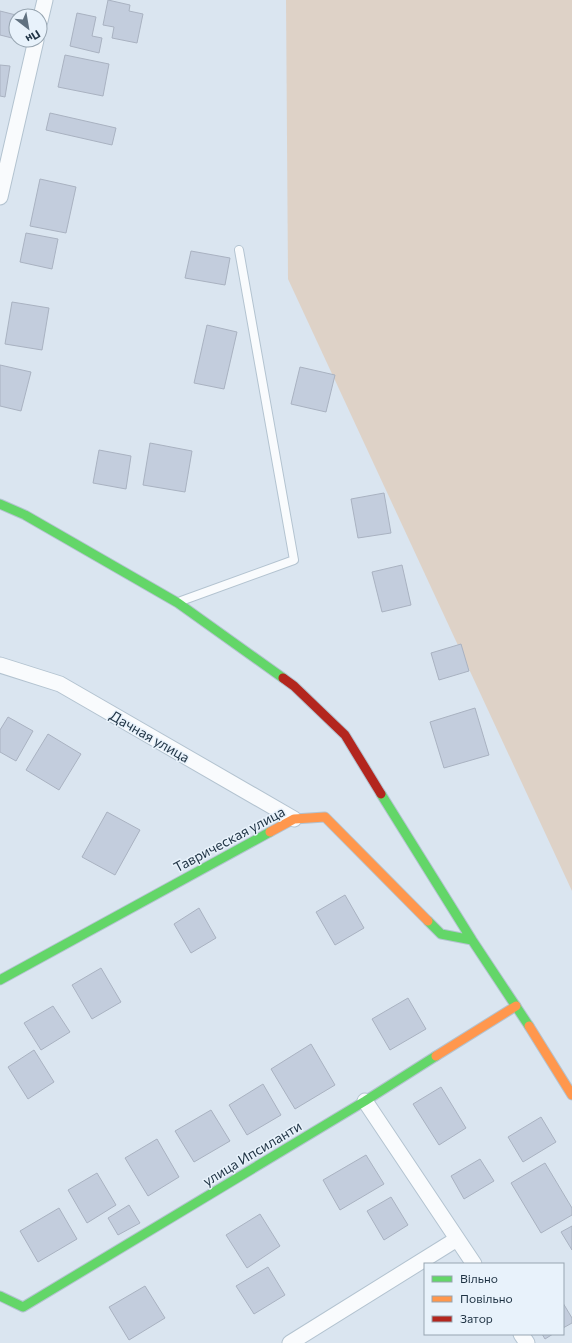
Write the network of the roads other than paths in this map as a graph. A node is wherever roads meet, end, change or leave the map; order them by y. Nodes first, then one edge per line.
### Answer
1 (34, 48) edge
2 (0, 197) edge
3 (239, 250) dead end
4 (0, 504) edge
5 (178, 603) junction
6 (0, 665) edge
7 (294, 819) junction
8 (472, 940) junction
9 (0, 982) edge
10 (516, 1006) junction
11 (572, 1095) edge
12 (365, 1101) junction
13 (457, 1239) junction
14 (473, 1263) edge
15 (0, 1296) edge
16 (521, 1335) edge
17 (290, 1343) edge
18 (527, 1343) edge

1 - 2 street
3 - 5 lane
4 - 5 street
5 - 8 street
6 - 7 street, Дачная улица
7 - 8 street, Таврическая улица
7 - 9 street, Таврическая улица
8 - 10 street
10 - 11 street
10 - 12 street, улица Ипсиланти
12 - 13 street
12 - 15 street, улица Ипсиланти
13 - 14 street
13 - 17 street
16 - 18 street

